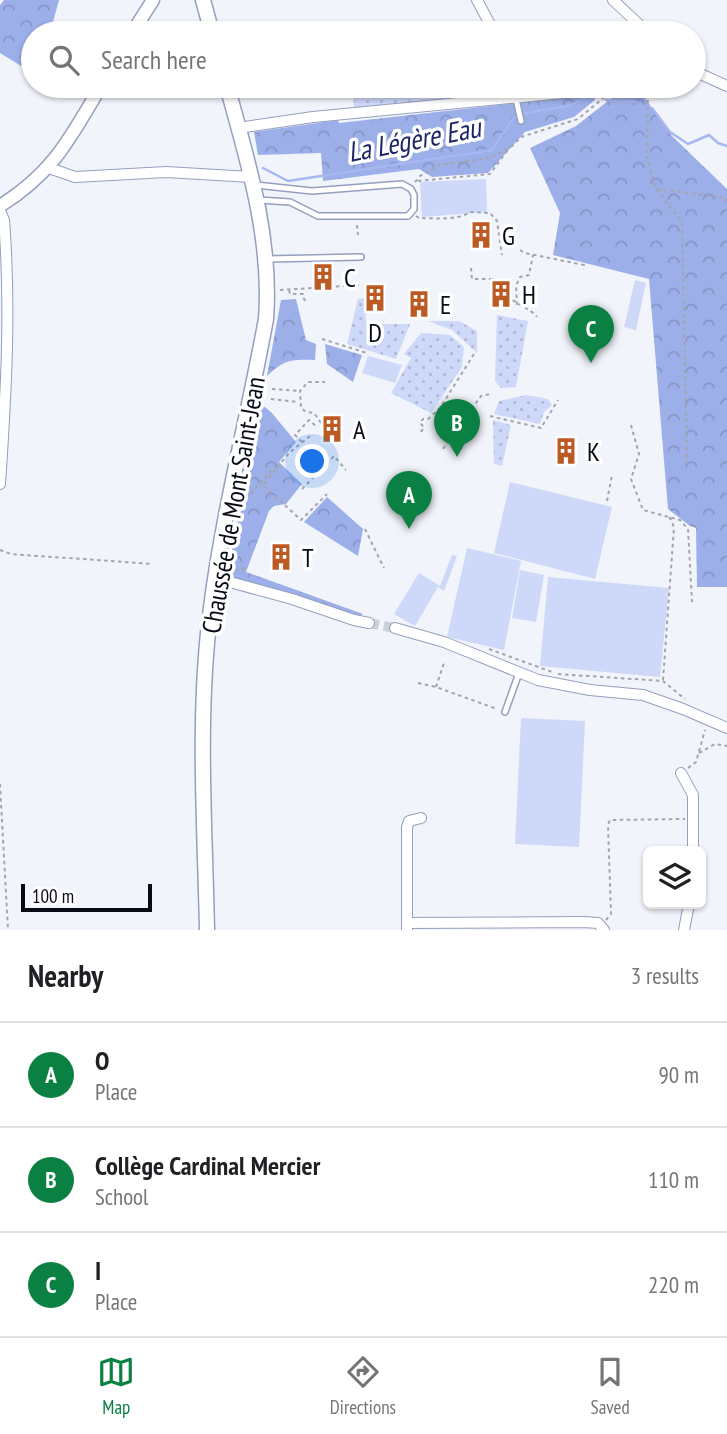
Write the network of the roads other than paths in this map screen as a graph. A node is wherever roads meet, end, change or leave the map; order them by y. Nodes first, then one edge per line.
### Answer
1 (151, 0) edge
2 (203, 0) edge
3 (477, 0) edge
4 (613, 0) edge
5 (139, 21) edge
6 (209, 21) edge
7 (488, 21) edge
8 (635, 21) edge
9 (706, 76) edge
10 (727, 86) edge
11 (94, 98) edge
12 (230, 98) edge
13 (524, 98) edge
14 (516, 99) junction
15 (521, 121) dead end
16 (238, 128) junction
17 (49, 168) junction
18 (252, 181) junction
19 (257, 200) junction
20 (0, 206) edge
21 (0, 211) edge
22 (361, 257) dead end
23 (267, 259) junction
24 (0, 484) edge
25 (221, 575) junction
26 (369, 623) tunnel mouth
27 (395, 628) tunnel mouth
28 (519, 673) junction
29 (505, 712) road end
30 (727, 729) edge
31 (681, 773) road end
32 (421, 818) dead end
33 (693, 846) edge
34 (687, 909) edge
35 (407, 927) edge
36 (603, 928) edge
37 (207, 930) edge
38 (684, 930) edge

1 - 5 street
2 - 6 main road
3 - 7 street
4 - 8 street
9 - 10 street
11 - 17 street
12 - 16 main road, Chaussée de Mont Saint-Jean
13 - 14 street
14 - 15 lane
14 - 16 street
16 - 18 main road, Chaussée de Mont Saint-Jean
17 - 18 street
17 - 20 street
18 - 19 main road, Chaussée de Mont Saint-Jean
18 - 19 lane
19 - 23 main road, Chaussée de Mont Saint-Jean
21 - 24 street
22 - 23 lane
23 - 25 main road, Chaussée de Mont Saint-Jean
25 - 26 street
25 - 37 main road, Chaussée de Mont Saint-Jean
27 - 28 street
28 - 29 lane
28 - 30 street
31 - 33 street
32 - 35 street
34 - 38 street
35 - 36 street

